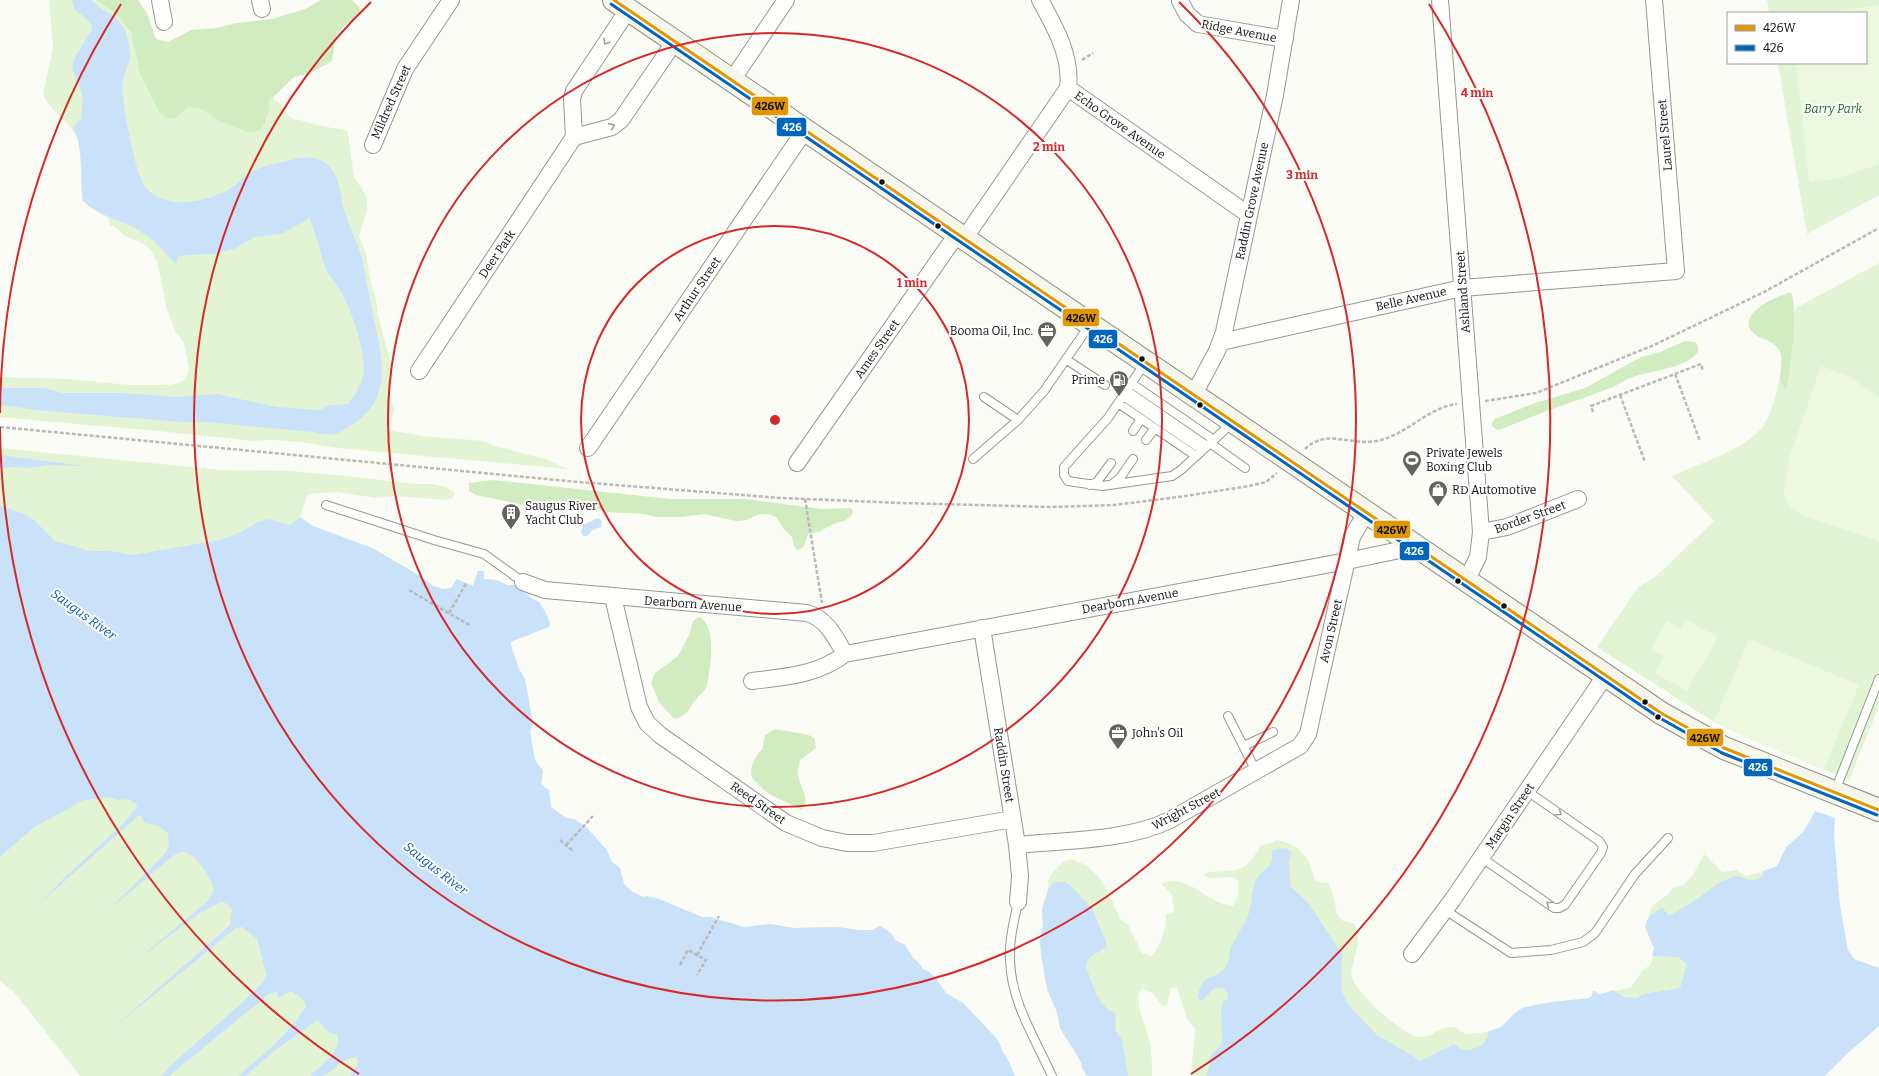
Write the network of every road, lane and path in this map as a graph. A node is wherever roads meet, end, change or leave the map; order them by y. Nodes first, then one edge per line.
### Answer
1 (160, 0) edge
2 (451, 0) edge
3 (786, 0) edge
4 (1040, 0) edge
5 (1291, 0) edge
6 (1440, 0) edge
7 (1654, 0) edge
8 (1180, 1) edge
9 (621, 5) edge
10 (164, 22) dead end
11 (1285, 39) junction
12 (675, 41) junction
13 (1093, 52) dead end
14 (1078, 62) dead end
15 (732, 80) junction
16 (1068, 88) junction
17 (805, 130) junction
18 (574, 137) junction
19 (373, 145) dead end
20 (1249, 215) junction
21 (1879, 228) edge
22 (960, 236) junction
23 (1676, 270) joint
24 (1462, 288) junction
25 (1090, 325) junction
26 (1221, 342) junction
27 (1067, 360) junction
28 (1145, 363) junction
29 (418, 371) dead end
30 (1703, 371) dead end
31 (1674, 374) junction
32 (1105, 385) dead end
33 (1127, 390) junction
34 (1620, 395) junction
35 (1193, 396) junction
36 (984, 397) dead end
37 (1472, 402) junction
38 (1118, 403) junction
39 (1593, 412) dead end
40 (1141, 419) junction
41 (1018, 420) junction
42 (1232, 423) junction
43 (0, 428) edge
44 (1155, 428) junction
45 (1133, 432) dead end
46 (1146, 440) dead end
47 (1700, 441) dead end
48 (1208, 445) junction
49 (588, 448) dead end
50 (1196, 456) junction
51 (973, 459) dead end
52 (1133, 460) dead end
53 (1290, 462) junction
54 (1645, 462) dead end
55 (797, 463) dead end
56 (1111, 463) dead end
57 (1245, 468) dead end
58 (1089, 485) junction
59 (1106, 485) junction
60 (804, 499) junction
61 (1578, 499) dead end
62 (326, 505) dead end
63 (1366, 513) junction
64 (1481, 532) junction
65 (1414, 546) junction
66 (1347, 561) junction
67 (467, 582) dead end
68 (523, 582) joint
69 (1466, 582) junction
70 (409, 590) dead end
71 (613, 597) junction
72 (449, 613) junction
73 (818, 617) junction
74 (471, 626) dead end
75 (982, 628) junction
76 (845, 654) junction
77 (1605, 676) junction
78 (1879, 679) edge
79 (752, 681) dead end
80 (1228, 716) dead end
81 (1273, 732) dead end
82 (1244, 746) junction
83 (1297, 748) joint
84 (1256, 771) junction
85 (1527, 790) junction
86 (1834, 792) junction
87 (1879, 810) edge
88 (593, 816) dead end
89 (1013, 818) junction
90 (1668, 838) dead end
91 (560, 840) dead end
92 (566, 845) junction
93 (1017, 845) junction
94 (573, 851) dead end
95 (1482, 858) junction
96 (1018, 902) joint
97 (1445, 910) junction
98 (719, 916) dead end
99 (1412, 954) dead end
100 (697, 955) junction
101 (680, 965) dead end
102 (697, 975) dead end
103 (1052, 1076) edge

1 - 10 street
2 - 19 street, Mildred Street
3 - 15 street
4 - 16 street, Echo Grove Avenue
5 - 11 street, Raddin Grove Avenue
6 - 24 street, Ashland Street
7 - 23 street, Laurel Street
8 - 11 street, Ridge Avenue
9 - 12 main road
9 -> 18 street
11 - 20 street, Raddin Grove Avenue
12 - 15 main road
18 -> 12 street
13 - 14 path
15 - 17 main road
16 - 20 street, Echo Grove Avenue
16 - 22 street, Ames Street
17 - 22 main road
17 - 49 street, Arthur Street
18 - 29 street, Deer Park
20 - 26 street, Raddin Grove Avenue
21 - 37 path
22 - 25 main road
22 - 55 street, Ames Street
23 - 24 street, Belle Avenue
24 - 26 street, Belle Avenue
24 - 37 street, Ashland Street
25 - 27 lane
25 - 28 main road
26 - 35 street, Raddin Grove Avenue
27 - 32 lane
27 - 41 lane
28 - 33 lane
28 - 35 main road
30 - 31 path
31 - 34 path
31 - 47 path
33 - 38 lane
33 - 48 lane
33 - 48 lane
34 - 39 path
34 - 54 path
35 - 42 main road
36 - 41 lane
37 - 53 path
37 - 64 street, Ashland Street
38 - 40 lane
38 - 58 lane
40 - 44 lane
40 - 45 lane
41 - 51 lane
42 - 48 lane
42 - 53 main road
43 - 60 path
44 - 46 lane
44 - 50 lane
48 - 50 lane
48 - 57 lane
50 - 59 lane
52 - 59 lane
53 - 60 path
53 - 63 main road
56 - 58 lane
58 - 59 lane
60 - 73 path
61 - 64 street, Border Street
62 - 68 lane
63 - 65 main road
63 - 66 street, Avon Street
64 - 69 street, Ashland Street
65 - 66 street, Dearborn Avenue
65 - 69 main road
66 - 75 street, Dearborn Avenue
66 - 83 street, Avon Street
67 - 72 path
68 - 71 street, Dearborn Avenue
69 - 77 main road
70 - 72 path
71 - 73 street, Dearborn Avenue
71 - 89 street, Reed Street
72 - 74 path
73 - 76 street
75 - 76 street, Dearborn Avenue
75 - 89 street, Raddin Street
76 - 79 street, Dearborn Avenue
77 - 85 street, Margin Street
77 - 86 main road
78 - 86 lane
80 - 82 lane
81 - 82 lane
82 - 84 lane
83 - 84 street, Wright Street
84 - 93 street, Wright Street
85 - 95 street, Margin Street
85 -> 95 lane
86 - 87 main road
88 - 92 path
89 - 93 street, Raddin Street
90 - 97 lane
91 - 92 path
92 - 94 path
93 - 96 street, Raddin Street
95 - 97 street, Margin Street
96 - 103 lane
97 - 99 street, Margin Street
98 - 100 path
100 - 101 path
100 - 102 path

